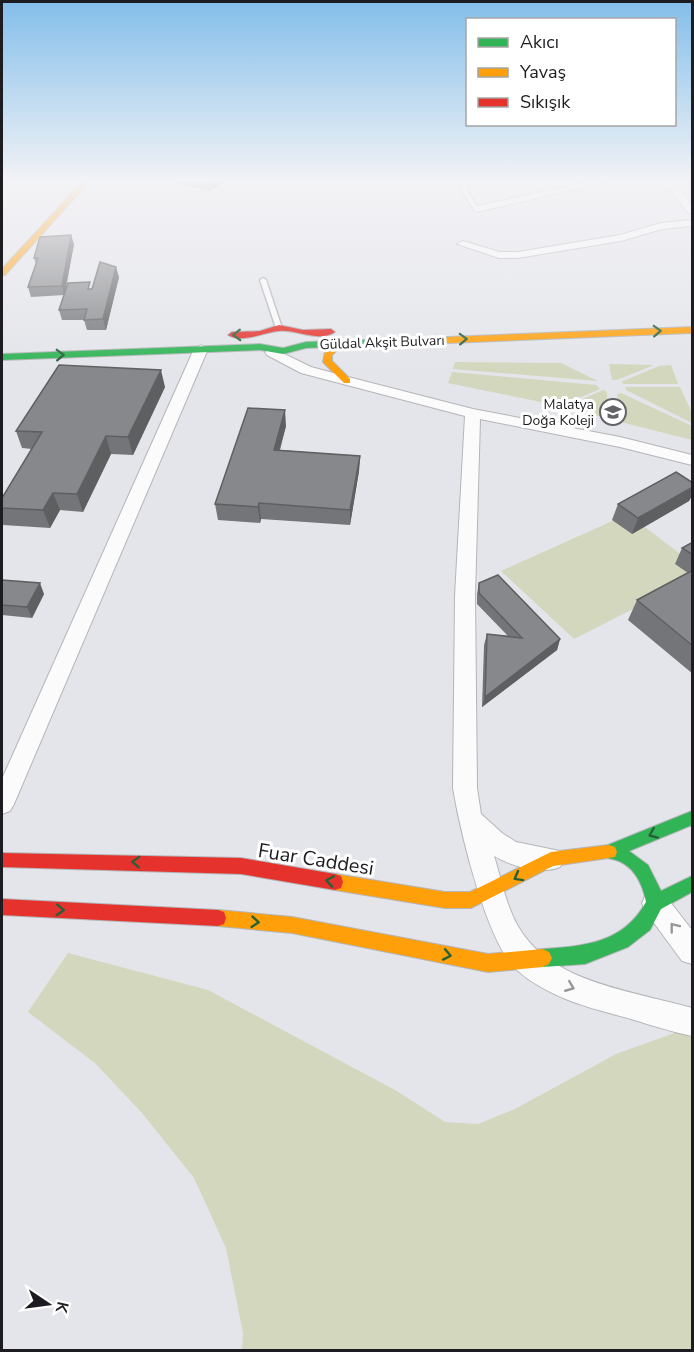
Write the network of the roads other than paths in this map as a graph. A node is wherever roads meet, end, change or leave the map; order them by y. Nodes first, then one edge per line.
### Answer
1 (29, 244) edge
2 (463, 244) dead end
3 (584, 244) edge
4 (2, 273) edge
5 (263, 280) dead end
6 (693, 319) edge
7 (279, 328) junction
8 (693, 330) edge
9 (13, 342) dead end
10 (302, 342) junction
11 (341, 343) junction
12 (264, 344) junction
13 (201, 349) junction
14 (2, 357) edge
15 (327, 376) junction
16 (347, 381) junction
17 (473, 413) junction
18 (693, 460) edge
19 (2, 804) edge
20 (470, 818) junction
21 (693, 818) edge
22 (613, 851) junction
23 (551, 859) junction
24 (2, 860) edge
25 (693, 884) edge
26 (491, 891) junction
27 (655, 903) junction
28 (2, 907) edge
29 (693, 951) edge
30 (527, 961) junction
31 (693, 1022) edge

1 - 4 main road
2 - 3 street
5 - 7 lane
6 - 10 main road, Güldal Akşit Bulvarı
7 - 10 main road, Güldal Akşit Bulvarı
7 - 12 main road, Güldal Akşit Bulvarı
11 -> 8 main road, Güldal Akşit Bulvarı
12 -> 9 main road, Güldal Akşit Bulvarı
10 - 11 main road, Güldal Akşit Bulvarı
10 - 12 main road, Güldal Akşit Bulvarı
10 - 15 street
11 - 16 main road
12 - 13 main road, Güldal Akşit Bulvarı
12 - 15 street
14 -> 13 main road, Güldal Akşit Bulvarı
13 - 19 street
15 - 16 street
16 - 17 street
17 - 18 street
17 - 20 street
20 - 23 street
20 - 26 street
21 -> 22 main road, Fuar Caddesi
22 - 23 main road, Fuar Caddesi
22 - 27 main road
23 -> 26 main road, Fuar Caddesi
26 -> 24 main road, Fuar Caddesi
25 - 27 main road
26 - 30 street
29 -> 27 street
27 - 30 main road
28 -> 30 main road
30 -> 31 street

